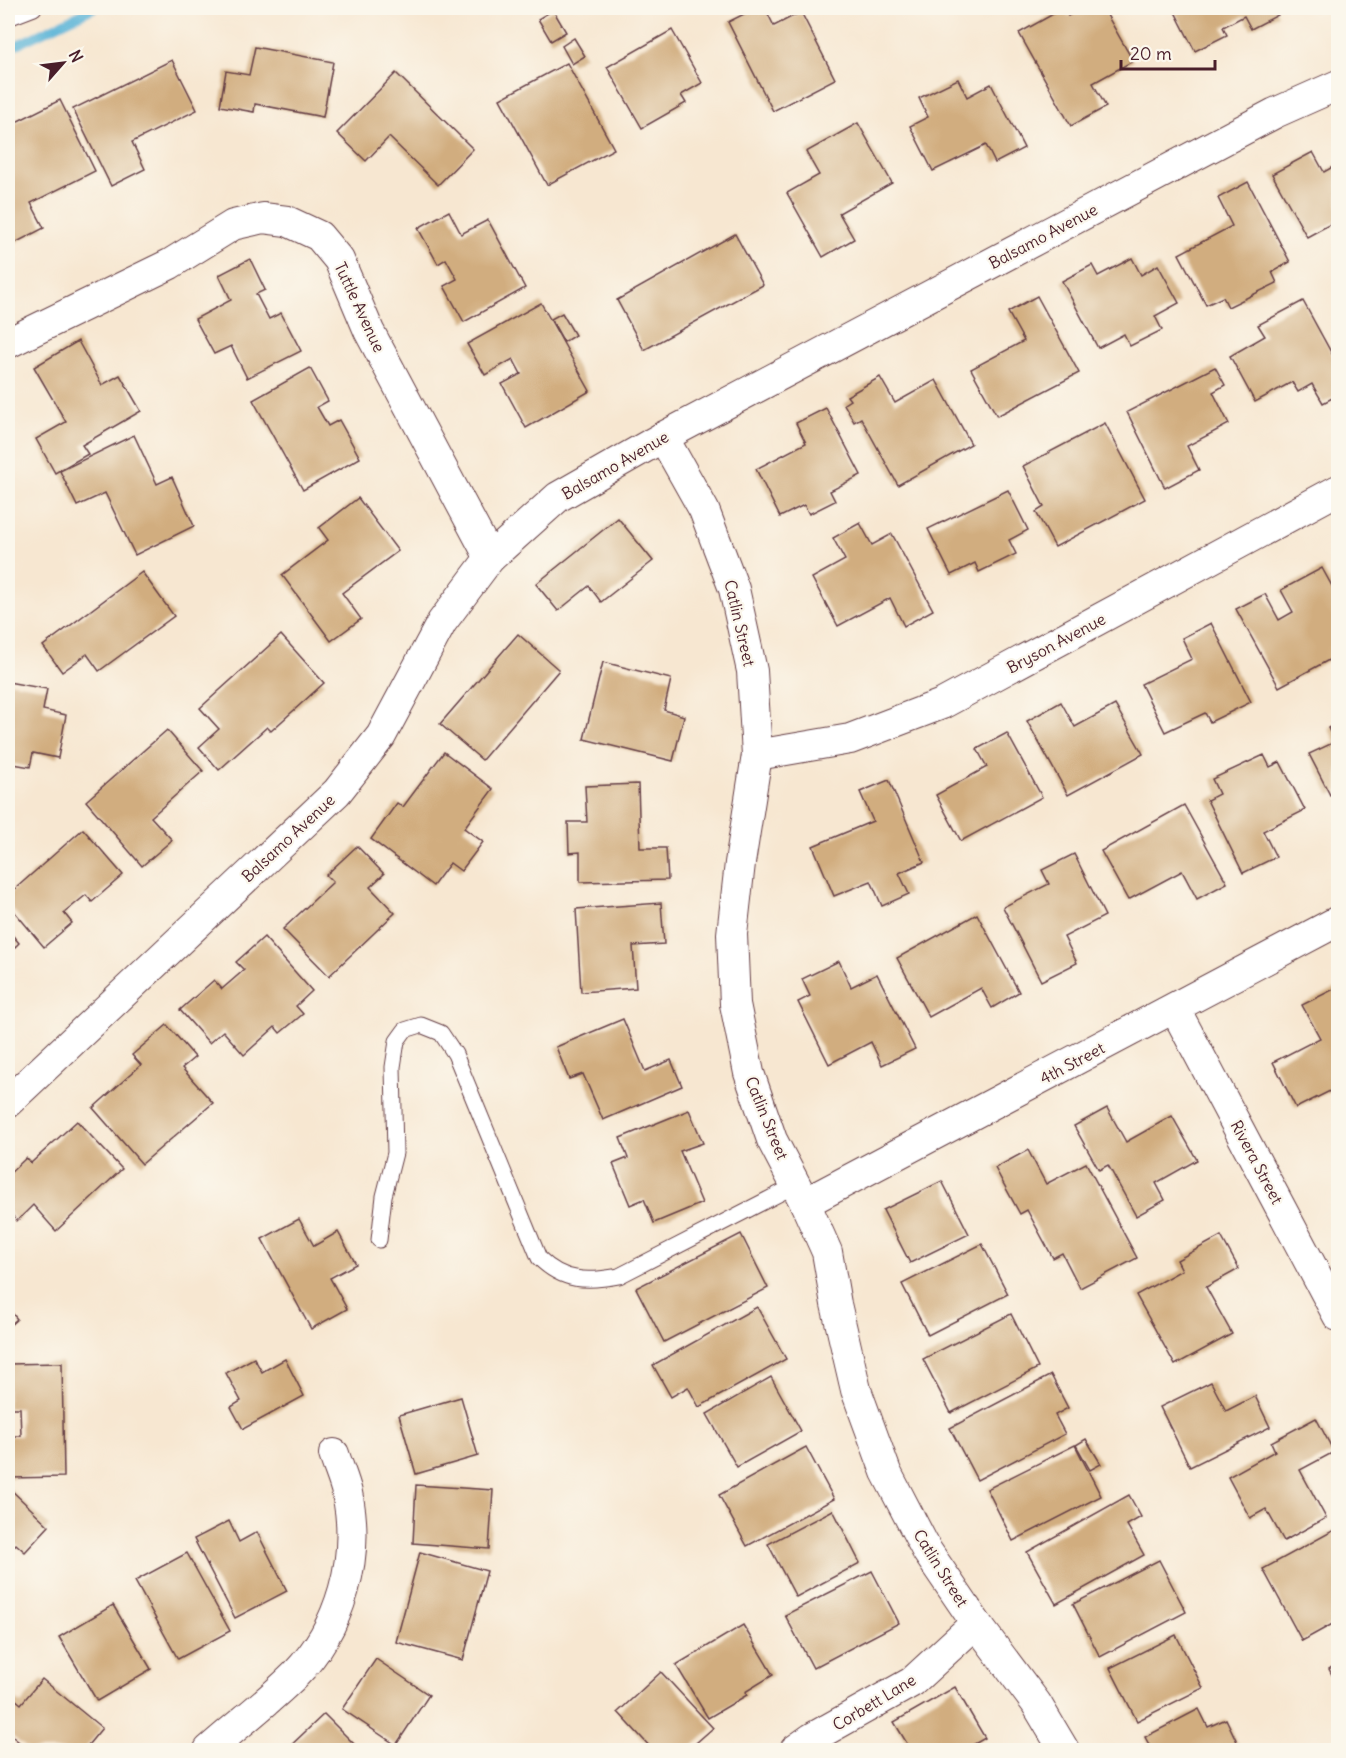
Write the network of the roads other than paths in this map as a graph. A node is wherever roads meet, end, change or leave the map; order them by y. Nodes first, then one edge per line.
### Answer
1 (34, 8) edge
2 (8, 18) edge
3 (1338, 85) edge
4 (8, 344) edge
5 (663, 437) junction
6 (1338, 490) edge
7 (490, 558) junction
8 (757, 755) junction
9 (1338, 921) edge
10 (1175, 1009) junction
11 (8, 1102) edge
12 (801, 1194) junction
13 (378, 1240) dead end
14 (1338, 1316) edge
15 (334, 1454) dead end
16 (976, 1623) junction
17 (209, 1750) edge
18 (795, 1750) edge
19 (1064, 1750) edge

1 - 2 lane
3 - 5 street, Balsamo Avenue
4 - 7 street, Tuttle Avenue
5 - 7 street, Balsamo Avenue
5 - 8 street, Catlin Street
6 - 8 street, Bryson Avenue
7 - 11 street, Balsamo Avenue
8 - 12 street, Catlin Street
9 - 10 street, 4th Street
10 - 12 street, 4th Street
10 - 14 street, Rivera Street
12 - 13 lane, 4th Street
12 - 16 street, Catlin Street
15 - 17 street
16 - 18 street, Corbett Lane
16 - 19 street, Catlin Street

